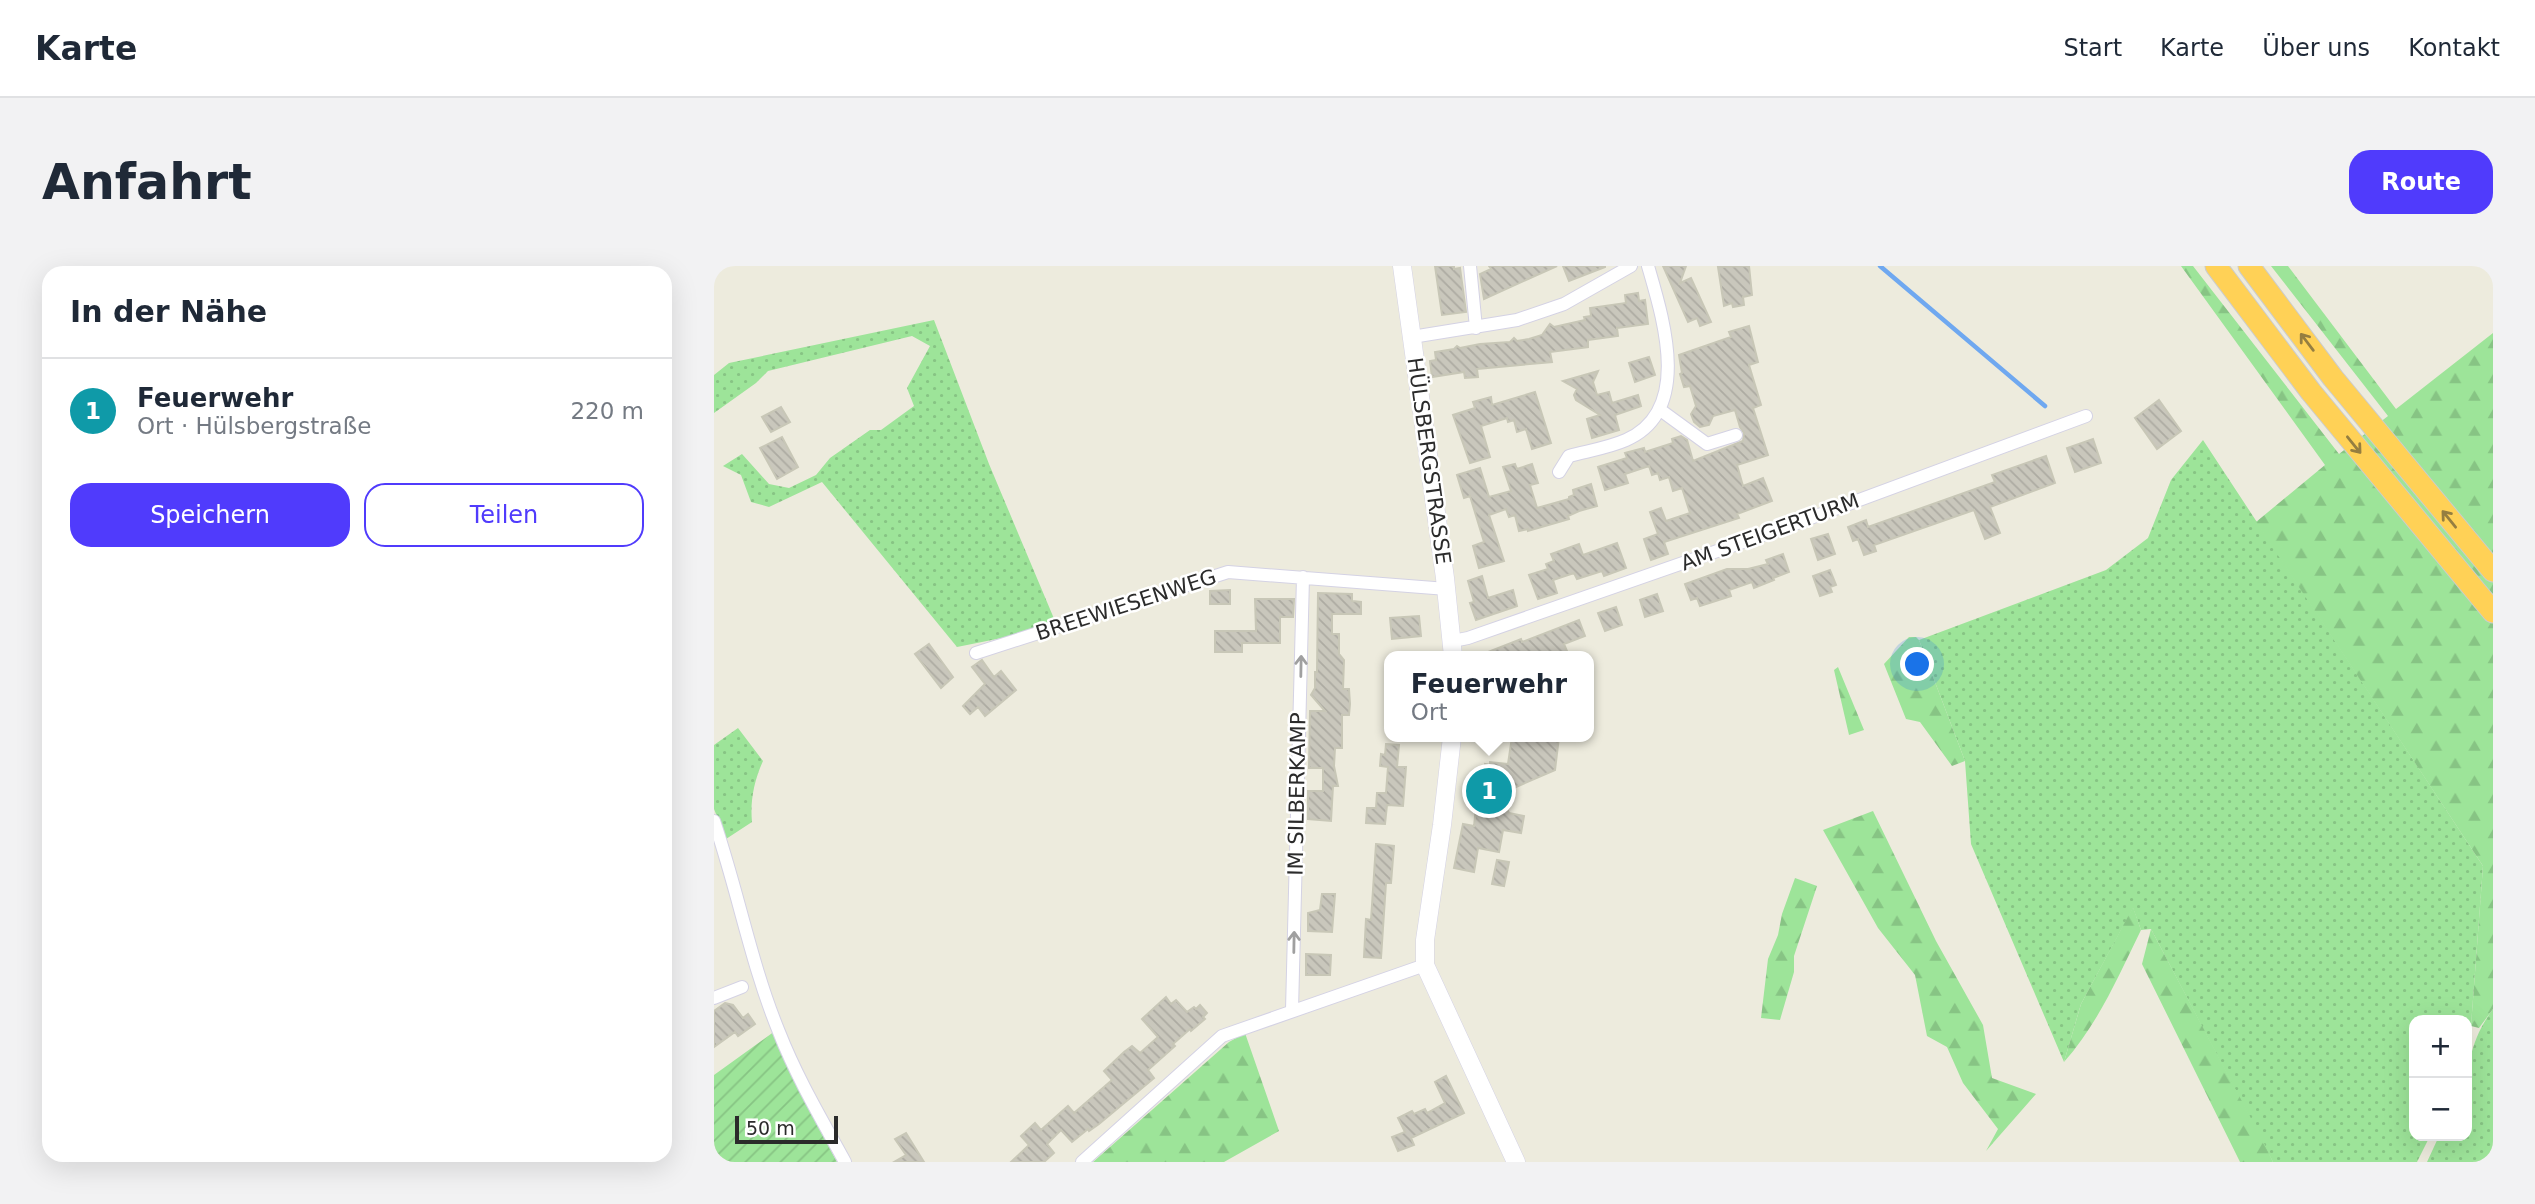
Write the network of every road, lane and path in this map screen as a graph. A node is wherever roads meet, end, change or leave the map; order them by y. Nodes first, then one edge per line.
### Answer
1 (1402, 266) edge
2 (1470, 266) edge
3 (1631, 266) edge
4 (1648, 266) edge
5 (2216, 266) edge
6 (2249, 266) edge
7 (1476, 328) junction
8 (1412, 337) junction
9 (1659, 409) junction
10 (2086, 416) dead end
11 (1736, 435) dead end
12 (1559, 472) dead end
13 (2493, 572) edge
14 (1303, 577) junction
15 (1447, 589) junction
16 (2493, 612) edge
17 (1453, 648) edge
18 (976, 653) dead end
19 (1450, 742) edge
20 (714, 821) edge
21 (1424, 965) junction
22 (742, 987) dead end
23 (714, 998) edge
24 (1292, 1010) junction
25 (845, 1162) edge
26 (1082, 1162) edge
27 (1516, 1162) edge

1 - 8 street, HÜLSBERGSTRASSE
2 - 7 street
3 - 7 street
4 - 9 street
5 -> 16 highway
13 -> 6 highway
7 - 8 street
8 - 15 street, HÜLSBERGSTRASSE
9 - 11 street
9 - 12 street
10 - 17 street, AM STEIGERTURM
14 - 15 street, BREEWIESENWEG
14 - 18 street, BREEWIESENWEG
24 -> 14 street, IM SILBERKAMP
15 - 17 street, HÜLSBERGSTRASSE
19 - 21 street
20 - 25 street
21 - 24 street
21 - 27 street
22 - 23 street
24 - 26 street

